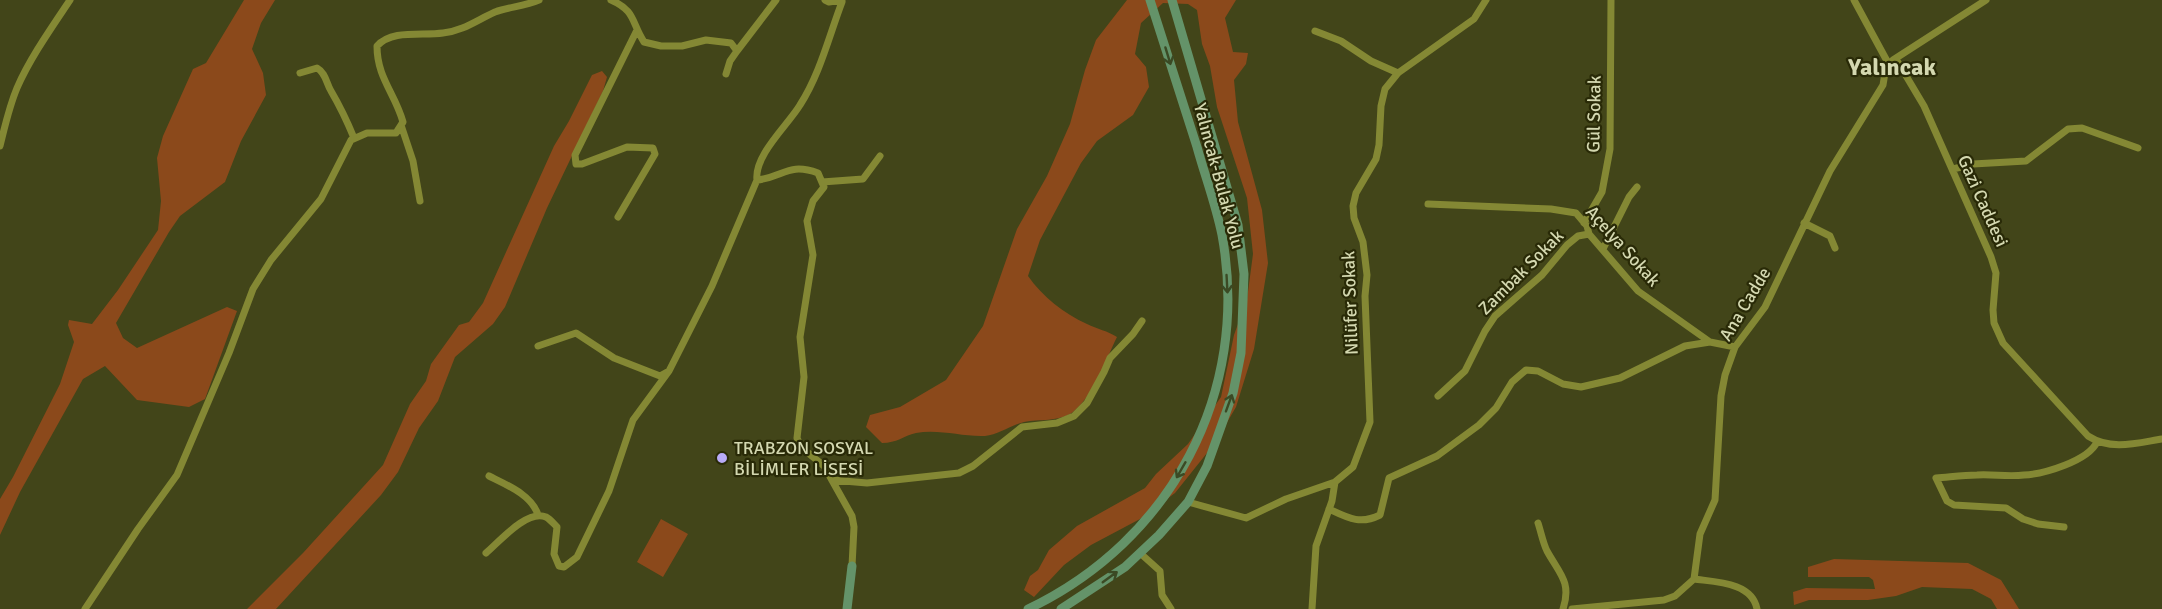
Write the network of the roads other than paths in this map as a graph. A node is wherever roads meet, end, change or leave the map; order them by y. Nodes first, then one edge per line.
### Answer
1 (70, 0) edge
2 (539, 0) edge
3 (611, 0) edge
4 (776, 0) edge
5 (825, 0) edge
6 (1150, 0) edge
7 (1172, 0) edge
8 (1486, 0) edge
9 (1611, 0) edge
10 (1854, 0) edge
11 (1986, 0) edge
12 (842, 1) edge
13 (637, 30) junction
14 (1315, 31) dead end
15 (737, 51) junction
16 (1896, 60) junction
17 (1887, 61) junction
18 (300, 74) dead end
19 (726, 74) dead end
20 (1398, 74) junction
21 (401, 125) junction
22 (354, 138) junction
23 (0, 146) edge
24 (2138, 148) dead end
25 (880, 156) dead end
26 (1953, 169) junction
27 (757, 180) junction
28 (822, 182) junction
29 (1637, 187) dead end
30 (420, 201) dead end
31 (1428, 204) dead end
32 (618, 217) dead end
33 (1584, 223) junction
34 (1804, 223) junction
35 (1589, 234) junction
36 (1835, 248) dead end
37 (1602, 249) junction
38 (1142, 321) dead end
39 (1710, 342) junction
40 (538, 346) dead end
41 (1735, 347) junction
42 (669, 371) junction
43 (1438, 396) dead end
44 (2162, 439) edge
45 (2097, 442) junction
46 (489, 476) dead end
47 (832, 480) junction
48 (1335, 482) junction
49 (1188, 501) junction
50 (1329, 509) junction
51 (538, 515) junction
52 (1538, 523) dead end
53 (2064, 527) dead end
54 (486, 553) dead end
55 (1140, 553) junction
56 (852, 566) joint
57 (1694, 579) junction
58 (85, 609) edge
59 (847, 609) edge
60 (1028, 609) edge
61 (1061, 609) edge
62 (1171, 609) edge
63 (1312, 609) edge
64 (1563, 609) edge
65 (1572, 609) edge
66 (1757, 609) edge

1 - 23 street
2 - 21 street
3 - 13 street
4 - 15 street
5 - 12 street
6 -> 60 main road, Yalıncak-Bulak Yolu
49 -> 7 main road, Yalıncak-Bulak Yolu
8 - 20 street, Nilüfer Sokak
9 - 33 street, Gül Sokak
10 - 17 street
11 - 16 street
12 - 27 street
13 - 15 street
13 - 32 street
14 - 20 street
15 - 19 street
16 - 17 street
16 - 26 street, Gazi Caddesi
17 - 34 street, Ana Cadde
18 - 22 street
20 - 48 street, Nilüfer Sokak
21 - 22 street
21 - 30 street
22 - 58 street
24 - 26 street
25 - 28 street
26 - 45 street, Gazi Caddesi
27 - 28 street
27 - 42 street
28 - 47 street
29 - 37 street
31 - 33 street, Açelya Sokak
33 - 35 street, Açelya Sokak
34 - 36 street
34 - 41 street, Ana Cadde
35 - 37 street, Açelya Sokak
35 - 43 street, Zambak Sokak
37 - 39 street, Açelya Sokak
38 - 47 street
39 - 41 street
39 - 50 street
40 - 42 street
41 - 57 street, Ana Cadde
42 - 51 street
44 - 45 street
45 - 53 street
46 - 51 street
47 - 56 street
48 - 49 street
48 - 50 street
49 - 55 main road, Yalıncak-Bulak Yolu
50 - 63 street
51 - 54 street
52 - 64 street
61 -> 55 main road, Yalıncak-Bulak Yolu
55 - 62 street
56 - 59 main road
57 - 65 street
57 - 66 street

